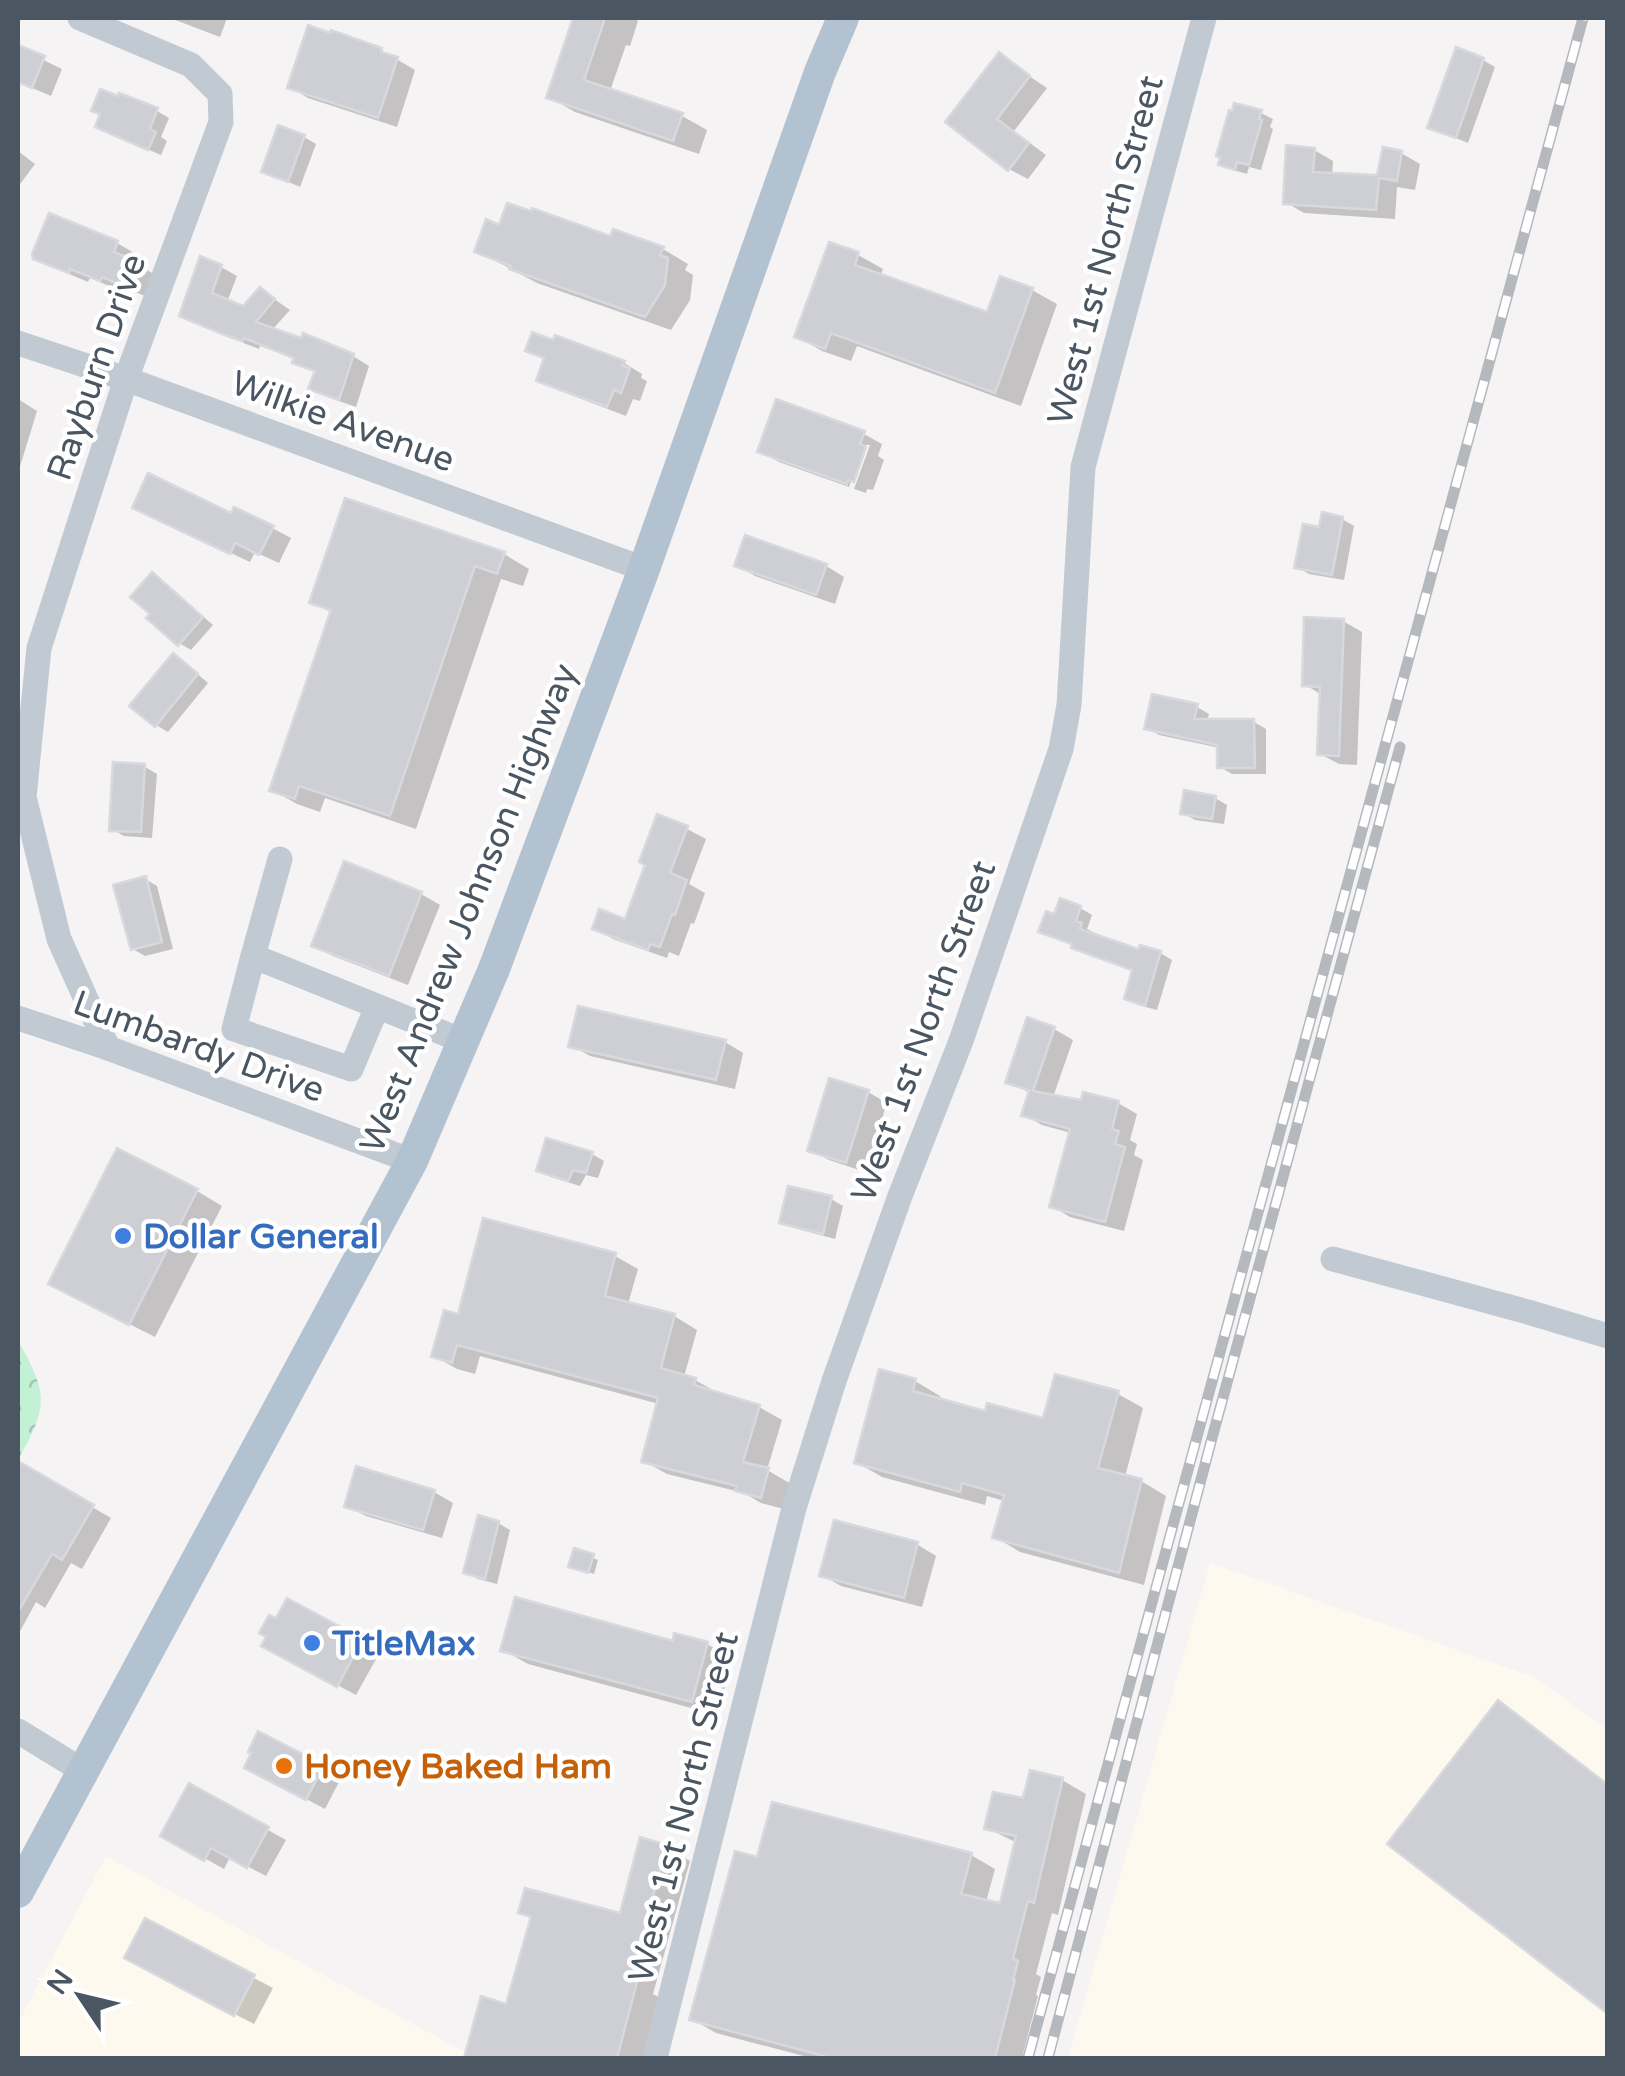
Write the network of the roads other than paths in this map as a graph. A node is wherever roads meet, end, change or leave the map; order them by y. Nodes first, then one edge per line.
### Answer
1 (80, 18) edge
2 (843, 18) edge
3 (1204, 18) edge
4 (18, 343) edge
5 (126, 379) junction
6 (644, 568) junction
7 (280, 859) dead end
8 (253, 956) junction
9 (377, 1007) junction
10 (18, 1018) edge
11 (463, 1042) junction
12 (108, 1048) junction
13 (412, 1162) junction
14 (1333, 1260) dead end
15 (1608, 1336) edge
16 (18, 1731) edge
17 (82, 1771) junction
18 (18, 1892) edge
19 (655, 2058) edge

1 - 5 street, Rayburn Drive
2 - 6 main road, West Andrew Johnson Highway
3 - 19 street, West 1st North Street
4 - 5 street, Wilkie Avenue
5 - 6 street, Wilkie Avenue
5 - 12 street, Rayburn Drive
6 - 11 main road, West Andrew Johnson Highway
7 - 8 street
8 - 9 street
8 - 9 street
9 - 11 street
10 - 12 street, Lumbardy Drive
11 - 13 main road, West Andrew Johnson Highway
12 - 13 street, Lumbardy Drive
13 - 17 main road, West Andrew Johnson Highway
14 - 15 street
16 - 17 street
17 - 18 main road, West Andrew Johnson Highway

